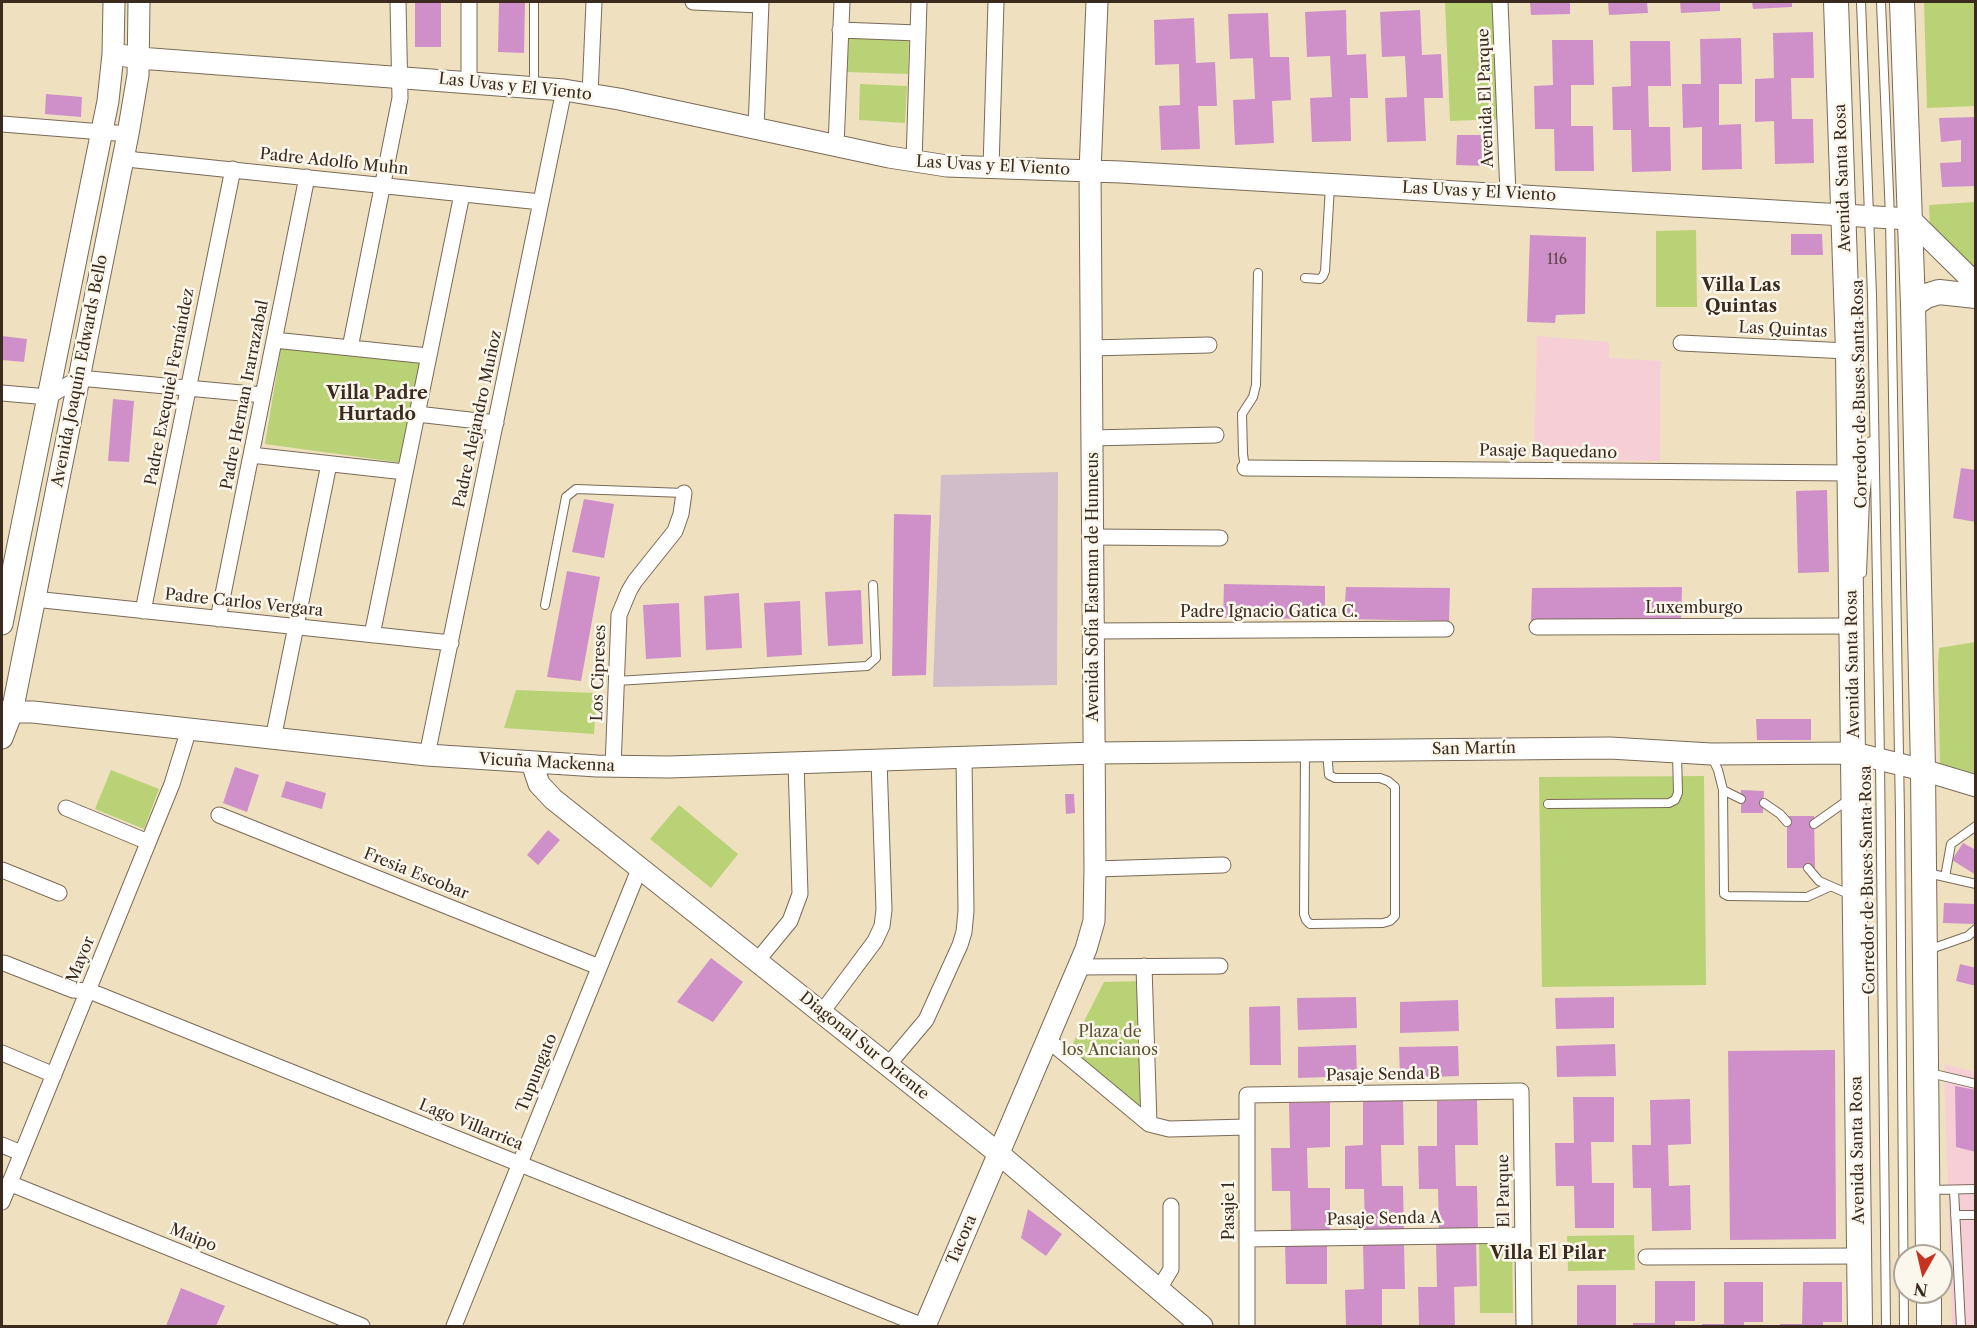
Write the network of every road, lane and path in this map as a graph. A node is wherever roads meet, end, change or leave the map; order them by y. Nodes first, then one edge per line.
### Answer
1 (114, 2) edge
2 (139, 2) edge
3 (398, 2) edge
4 (469, 2) edge
5 (534, 2) edge
6 (594, 2) edge
7 (693, 2) edge
8 (842, 2) edge
9 (919, 2) edge
10 (996, 2) edge
11 (1097, 2) edge
12 (1500, 2) edge
13 (1836, 2) edge
14 (1861, 2) edge
15 (1881, 2) edge
16 (1902, 2) edge
17 (760, 3) edge
18 (840, 30) junction
19 (918, 33) junction
20 (113, 54) junction
21 (139, 57) junction
22 (399, 77) junction
23 (469, 82) junction
24 (534, 87) junction
25 (564, 90) junction
26 (590, 94) junction
27 (2, 124) edge
28 (756, 129) junction
29 (102, 132) junction
30 (128, 134) junction
31 (836, 146) junction
32 (123, 158) junction
33 (914, 162) junction
34 (991, 168) junction
35 (232, 169) junction
36 (1090, 171) junction
37 (307, 177) junction
38 (1330, 184) junction
39 (383, 185) junction
40 (462, 194) junction
41 (1508, 194) junction
42 (541, 202) junction
43 (1845, 214) junction
44 (1890, 217) junction
45 (1258, 273) dead end
46 (1305, 278) dead end
47 (1976, 284) edge
48 (1976, 296) edge
49 (1913, 305) junction
50 (274, 340) junction
51 (1681, 343) dead end
52 (1209, 345) dead end
53 (350, 348) junction
54 (1091, 348) junction
55 (1848, 351) junction
56 (428, 356) junction
57 (79, 378) junction
58 (188, 388) junction
59 (2, 393) edge
60 (263, 395) junction
61 (48, 396) junction
62 (1874, 413) junction
63 (417, 414) junction
64 (496, 423) junction
65 (1216, 435) dead end
66 (1092, 438) junction
67 (251, 455) junction
68 (329, 464) junction
69 (1245, 468) joint
70 (405, 472) junction
71 (1850, 473) junction
72 (684, 493) joint
73 (1093, 537) junction
74 (1220, 538) dead end
75 (873, 585) dead end
76 (34, 599) junction
77 (545, 605) dead end
78 (143, 611) junction
79 (218, 619) junction
80 (2, 624) edge
81 (1852, 626) junction
82 (296, 627) junction
83 (1537, 627) dead end
84 (1446, 629) dead end
85 (1093, 631) junction
86 (372, 635) junction
87 (451, 643) junction
88 (616, 681) junction
89 (7, 712) edge
90 (189, 729) junction
91 (2, 738) edge
92 (273, 739) junction
93 (1305, 751) junction
94 (1327, 751) junction
95 (1677, 752) junction
96 (1094, 753) junction
97 (1854, 753) junction
98 (1711, 754) junction
99 (428, 755) junction
100 (964, 757) junction
101 (879, 760) junction
102 (1889, 761) junction
103 (796, 762) junction
104 (532, 763) junction
105 (613, 767) junction
106 (1923, 770) junction
107 (1976, 786) edge
108 (1723, 790) junction
109 (1854, 795) junction
110 (1741, 799) dead end
111 (1764, 803) dead end
112 (1548, 804) dead end
113 (66, 808) dead end
114 (219, 815) dead end
115 (1787, 822) dead end
116 (1814, 824) dead end
117 (1976, 826) edge
118 (148, 842) junction
119 (1223, 865) dead end
120 (639, 867) junction
121 (1808, 868) dead end
122 (1095, 869) junction
123 (2, 870) edge
124 (1935, 877) junction
125 (1976, 884) edge
126 (1829, 887) junction
127 (58, 893) dead end
128 (1855, 898) junction
129 (1976, 929) edge
130 (1926, 951) junction
131 (758, 961) junction
132 (4, 963) dead end
133 (1144, 966) junction
134 (1220, 966) dead end
135 (599, 967) junction
136 (1078, 967) junction
137 (88, 991) junction
138 (822, 1012) junction
139 (1048, 1040) junction
140 (2, 1053) edge
141 (888, 1065) junction
142 (1927, 1072) junction
143 (54, 1074) junction
144 (1976, 1084) edge
145 (1521, 1091) joint
146 (1247, 1095) joint
147 (1149, 1124) junction
148 (1247, 1127) junction
149 (2, 1145) edge
150 (21, 1153) junction
151 (998, 1153) junction
152 (520, 1164) junction
153 (9, 1183) junction
154 (1928, 1190) junction
155 (1954, 1190) junction
156 (1976, 1190) edge
157 (2, 1202) edge
158 (1171, 1206) dead end
159 (1955, 1215) junction
160 (1976, 1215) edge
161 (1523, 1235) junction
162 (1247, 1239) junction
163 (1928, 1244) edge
164 (1859, 1256) junction
165 (1646, 1257) dead end
166 (1159, 1289) junction
167 (1929, 1304) edge
168 (362, 1326) edge
169 (454, 1326) edge
170 (924, 1326) edge
171 (1202, 1326) edge
172 (1247, 1326) edge
173 (1524, 1326) edge
174 (1860, 1326) edge
175 (1886, 1326) edge
176 (1904, 1326) edge
177 (1929, 1326) edge
178 (1961, 1326) edge

1 - 20 street, Avenida Joaquín Edwards Bello
2 - 21 street, Avenida Joaquín Edwards Bello
3 - 22 street
4 - 23 street
5 - 24 lane
6 - 26 street
7 - 17 street
8 - 18 street
9 - 19 street
10 - 34 street
11 - 36 street, Avenida Sofía Eastman de Hunneus
12 - 41 street, Avenida El Parque
13 - 43 main road, Avenida Santa Rosa
14 - 44 lane, Corredor de Buses Santa Rosa
15 - 44 lane, Corredor de Buses Santa Rosa
16 - 44 main road
17 - 28 street
18 - 19 street
18 - 31 street
19 - 33 street
20 - 21 street, Las Uvas y El Viento
20 - 29 street, Avenida Joaquín Edwards Bello
21 - 22 street, Las Uvas y El Viento
21 - 30 street, Avenida Joaquín Edwards Bello
22 - 23 street, Las Uvas y El Viento
22 - 39 street
23 - 24 street, Las Uvas y El Viento
24 - 25 street, Las Uvas y El Viento
25 - 26 street, Las Uvas y El Viento
25 - 42 street, Padre Alejandro Muñoz
26 - 28 street, Las Uvas y El Viento
27 - 29 street
28 - 31 street, Las Uvas y El Viento
29 - 30 street
29 - 61 street, Avenida Joaquín Edwards Bello
30 - 32 street, Avenida Joaquín Edwards Bello
31 - 33 street, Las Uvas y El Viento
32 - 35 street, Padre Adolfo Muhn
32 - 57 street, Avenida Joaquín Edwards Bello
33 - 34 street, Las Uvas y El Viento
34 - 36 street, Las Uvas y El Viento
35 - 37 street, Padre Adolfo Muhn
35 - 58 street, Padre Exequiel Fernández
36 - 38 street, Las Uvas y El Viento
36 - 54 street, Avenida Sofía Eastman de Hunneus
37 - 39 street, Padre Adolfo Muhn
37 - 50 street, Padre Hernan Irarrazabal
38 - 41 street, Las Uvas y El Viento
38 - 46 lane
39 - 40 street, Padre Adolfo Muhn
39 - 53 street
40 - 42 street, Padre Adolfo Muhn
40 - 56 street
41 - 43 street, Las Uvas y El Viento
42 - 64 street, Padre Alejandro Muñoz
43 - 44 street, Las Uvas y El Viento
43 - 55 main road, Avenida Santa Rosa
44 - 47 street
44 - 49 main road
44 - 62 lane, Corredor de Buses Santa Rosa
44 - 102 lane, Corredor de Buses Santa Rosa
45 - 69 lane
48 - 49 main road
49 - 106 main road
50 - 53 street
50 - 60 street, Padre Hernan Irarrazabal
51 - 55 street, Las Quintas
52 - 54 street
53 - 56 street
54 - 66 street, Avenida Sofía Eastman de Hunneus
55 - 71 main road, Avenida Santa Rosa
56 - 63 street
57 - 58 street
57 - 61 street
57 - 76 street, Avenida Joaquín Edwards Bello
58 - 60 street
58 - 78 street, Padre Exequiel Fernández
59 - 61 street
60 - 67 street, Padre Hernan Irarrazabal
61 - 80 street, Avenida Joaquín Edwards Bello
62 - 81 lane
62 - 102 lane, Corredor de Buses Santa Rosa
63 - 64 street
63 - 70 street
64 - 87 street, Padre Alejandro Muñoz
65 - 66 street
66 - 73 street, Avenida Sofía Eastman de Hunneus
67 - 68 street
67 - 79 street, Padre Hernan Irarrazabal
68 - 70 street
68 - 82 street
69 - 71 street, Pasaje Baquedano
70 - 86 street
71 - 81 main road, Avenida Santa Rosa
72 - 77 lane
72 - 88 street, Los Cipreses
73 - 74 street
73 - 85 street, Avenida Sofía Eastman de Hunneus
75 - 88 lane
76 - 78 street, Padre Carlos Vergara
76 - 89 street, Avenida Joaquín Edwards Bello
78 - 79 street, Padre Carlos Vergara
79 - 82 street, Padre Carlos Vergara
81 - 83 street, Luxemburgo
81 - 97 main road, Avenida Santa Rosa
82 - 86 street, Padre Carlos Vergara
82 - 92 street
84 - 85 street, Padre Ignacio Gatica C.
85 - 96 street, Avenida Sofía Eastman de Hunneus
86 - 87 street, Padre Carlos Vergara
87 - 99 street, Padre Alejandro Muñoz
88 - 105 street, Los Cipreses
89 - 90 street, Vicuña Mackenna
89 - 91 street, Avenida Joaquín Edwards Bello
90 - 92 street, Vicuña Mackenna
90 - 118 street, Mayor
92 - 99 street, Vicuña Mackenna
93 - 94 street, San Martín
93 - 94 lane
93 - 96 street, San Martín
94 - 95 street, San Martín
95 - 98 street, San Martín
95 - 112 lane
96 - 100 street, Vicuña Mackenna
96 - 122 street, Avenida Sofía Eastman de Hunneus
97 - 98 street, San Martín
97 - 102 street
97 - 109 main road, Avenida Santa Rosa
98 - 108 lane
99 - 104 street, Vicuña Mackenna
100 - 101 street, Vicuña Mackenna
100 - 141 street
101 - 103 street, Vicuña Mackenna
101 - 138 street
102 - 106 street
102 - 175 lane, Corredor de Buses Santa Rosa
102 - 176 lane, Corredor de Buses Santa Rosa
103 - 105 street, Vicuña Mackenna
103 - 131 street
104 - 105 street, Vicuña Mackenna
104 - 120 street, Diagonal Sur Oriente
106 - 107 street
106 - 124 main road
108 - 110 lane
108 - 126 lane
109 - 116 lane
109 - 128 main road, Avenida Santa Rosa
111 - 115 lane
113 - 118 street
114 - 135 street, Fresia Escobar
117 - 124 lane
118 - 137 street, Mayor
119 - 122 street
120 - 131 street, Diagonal Sur Oriente
120 - 135 street, Tupungato
121 - 126 lane
122 - 136 street, Avenida Sofía Eastman de Hunneus
123 - 127 street
124 - 125 lane
124 - 130 main road
126 - 128 lane
128 - 164 main road, Avenida Santa Rosa
129 - 130 lane
130 - 142 main road
131 - 138 street, Diagonal Sur Oriente
132 - 137 street, Lago Villarrica
133 - 134 street
133 - 136 street
133 - 147 street
135 - 152 street, Tupungato
136 - 139 street, Avenida Sofía Eastman de Hunneus
137 - 143 street, Mayor
137 - 152 street, Lago Villarrica
138 - 141 street, Diagonal Sur Oriente
139 - 147 street
139 - 151 street, Avenida Sofía Eastman de Hunneus
140 - 143 street
141 - 151 street, Diagonal Sur Oriente
142 - 144 lane
142 - 154 main road
143 - 150 street, Mayor
145 - 146 street, Pasaje Senda B
145 - 161 street, El Parque
146 - 148 street, Pasaje 1
147 - 148 street
148 - 162 street, Pasaje 1
149 - 150 street
150 - 153 street, Mayor
151 - 166 street, Diagonal Sur Oriente
151 - 170 street, Tacora
152 - 169 street, Tupungato
152 - 170 street, Lago Villarrica
153 - 157 street, Mayor
153 - 168 street, Maipo
154 - 155 lane
154 - 163 main road
155 - 156 lane
155 - 159 lane
158 - 166 street
159 - 160 lane
159 - 178 lane
161 - 162 street, Pasaje Senda A
161 - 173 street, El Parque
162 - 172 street, Pasaje 1
164 - 165 street
164 - 174 main road, Avenida Santa Rosa
166 - 171 street, Diagonal Sur Oriente
167 - 177 main road

